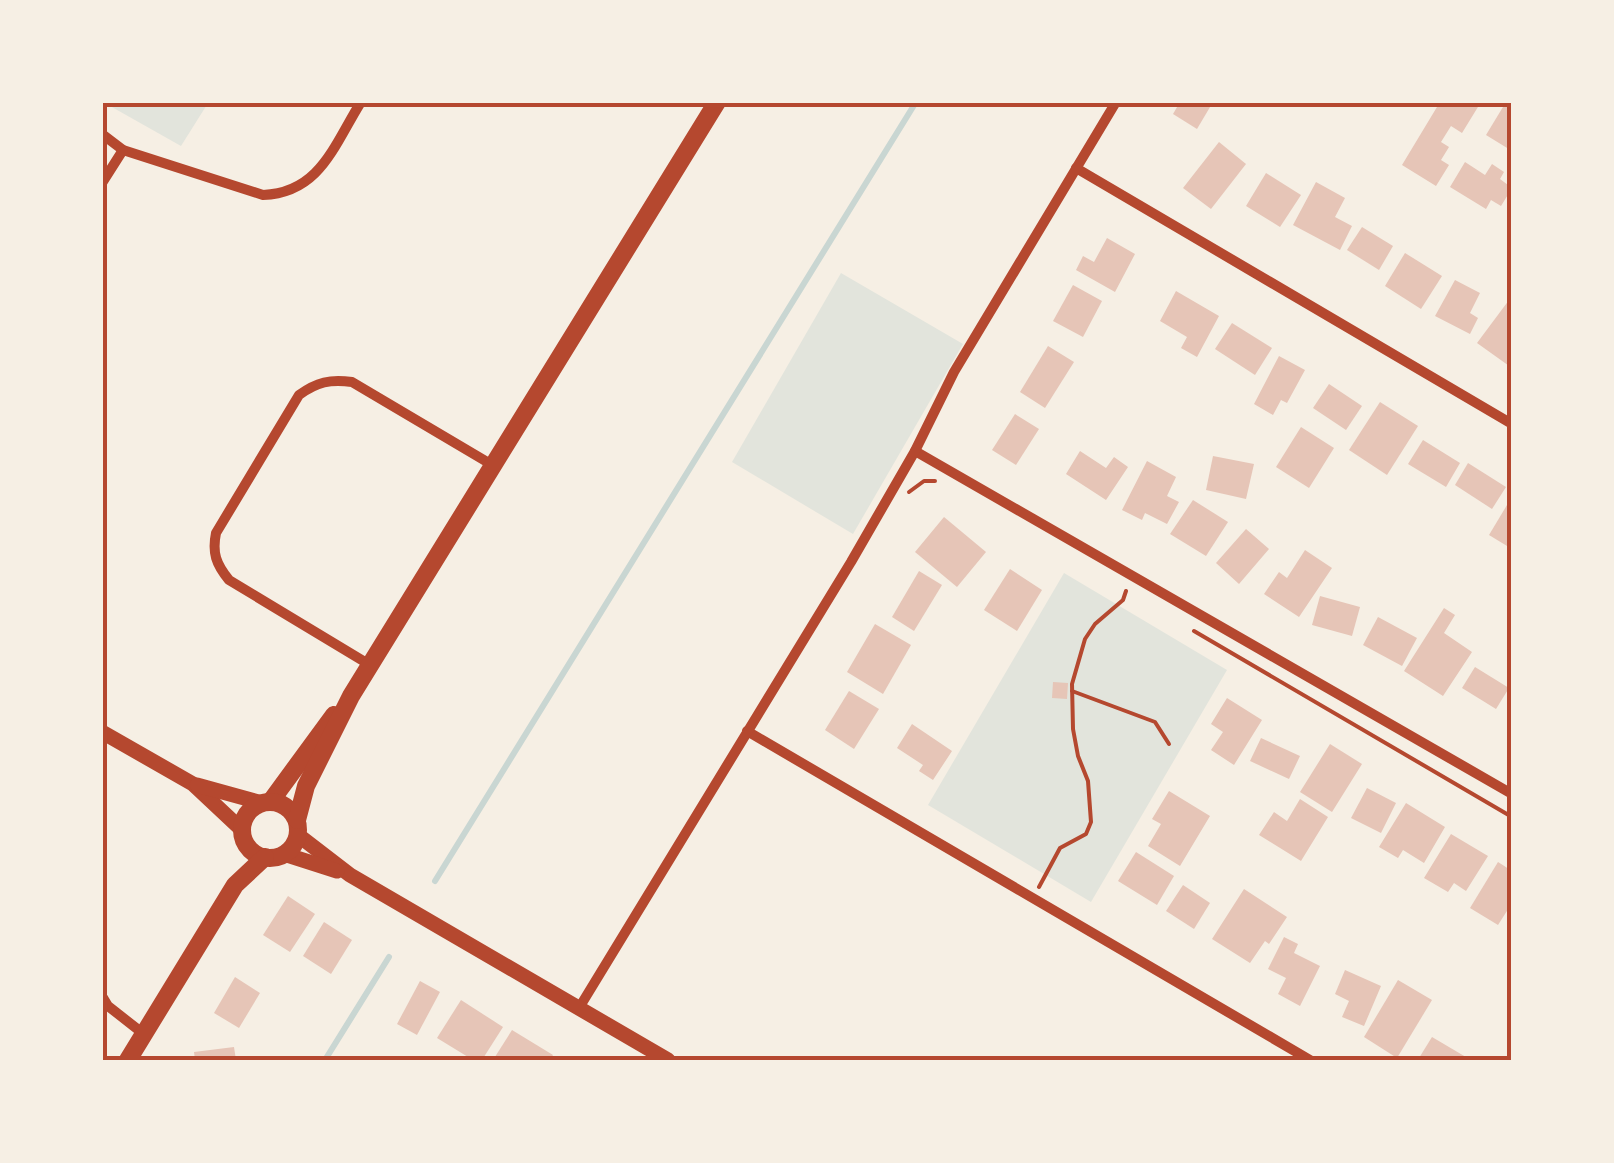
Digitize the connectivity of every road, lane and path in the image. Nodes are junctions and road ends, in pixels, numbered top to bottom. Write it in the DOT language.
graph roads {
  1 [pos="360,102"];
  2 [pos="717,102"];
  3 [pos="1116,102"];
  4 [pos="102,134"];
  5 [pos="123,150"];
  6 [pos="1076,168"];
  7 [pos="102,184"];
  8 [pos="1512,424"];
  9 [pos="915,452"];
  10 [pos="494,466"];
  11 [pos="942,482"];
  12 [pos="909,492"];
  13 [pos="1126,590"];
  14 [pos="1193,630"];
  15 [pos="370,665"];
  16 [pos="1072,691"];
  17 [pos="351,696"];
  18 [pos="747,731"];
  19 [pos="102,732"];
  20 [pos="1170,744"];
  21 [pos="193,784"];
  22 [pos="1512,794"];
  23 [pos="266,802"];
  24 [pos="1512,817"];
  25 [pos="297,827"];
  26 [pos="243,835"];
  27 [pos="274,856"];
  28 [pos="350,875"];
  29 [pos="235,885"];
  30 [pos="1038,888"];
  31 [pos="102,996"];
  32 [pos="579,1008"];
  33 [pos="145,1035"];
  34 [pos="128,1060"];
  35 [pos="668,1060"];
  36 [pos="1310,1060"];
  1 -- 5 [label="street"];
  2 -- 10 [label="main road"];
  3 -- 6 [label="street"];
  4 -- 5 [label="street"];
  5 -- 7 [label="street"];
  6 -- 8 [label="street"];
  6 -- 9 [label="street"];
  9 -- 18 [label="street"];
  9 -- 22 [label="street"];
  10 -- 15 [label="main road"];
  10 -- 15 [label="street"];
  11 -- 12 [label="path"];
  13 -- 16 [label="path"];
  14 -- 24 [label="path"];
  15 -- 17 [label="main road"];
  16 -- 20 [label="path"];
  16 -- 30 [label="path"];
  17 -- 23 [label="main road"];
  17 -- 25 [label="main road"];
  18 -- 32 [label="street"];
  18 -- 36 [label="street"];
  19 -- 21 [label="street"];
  21 -- 23 [label="street"];
  21 -- 26 [label="street"];
  23 -- 25 [label="main road"];
  23 -- 26 [label="main road"];
  25 -- 27 [label="main road"];
  25 -- 28 [label="street"];
  26 -- 27 [label="main road"];
  26 -- 29 [label="main road"];
  27 -- 28 [label="street"];
  27 -- 29 [label="main road"];
  28 -- 32 [label="street"];
  29 -- 33 [label="main road"];
  31 -- 33 [label="street"];
  32 -- 35 [label="street"];
  33 -- 34 [label="main road"];
}
